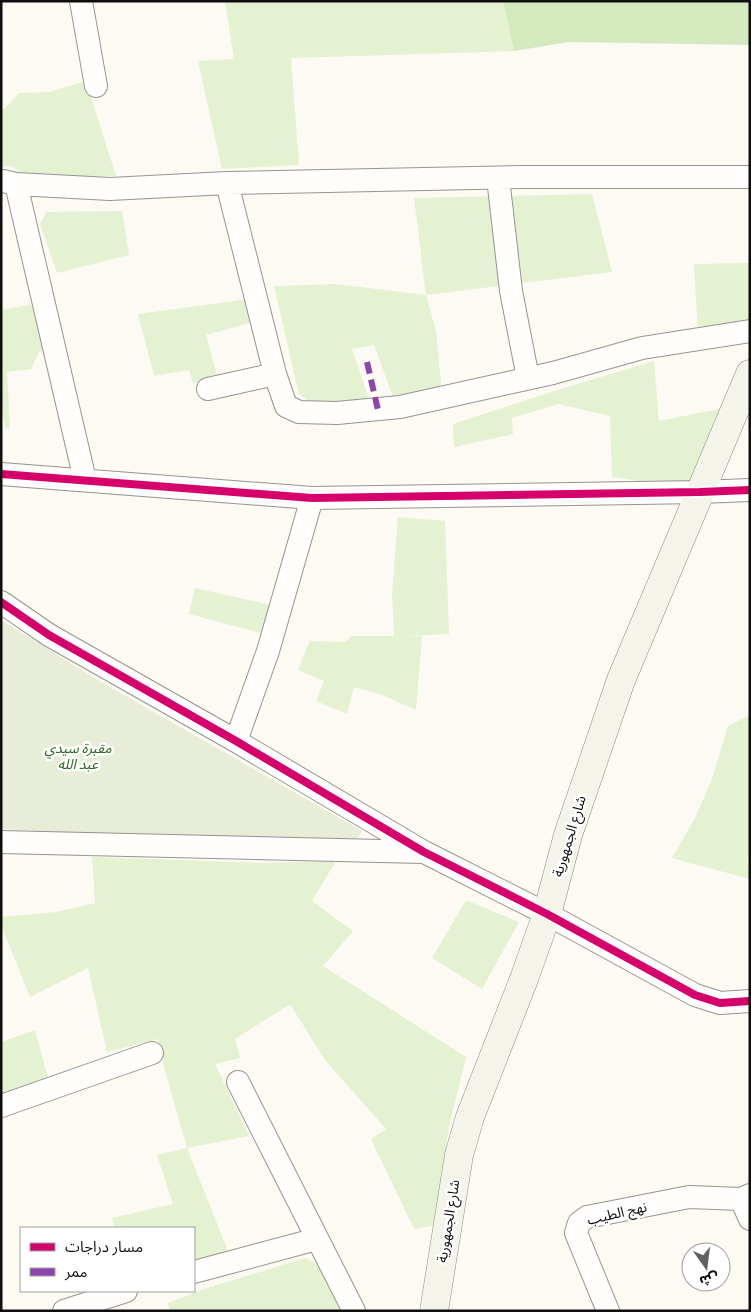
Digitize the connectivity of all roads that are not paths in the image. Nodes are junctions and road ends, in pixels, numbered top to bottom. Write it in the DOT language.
graph roads {
  1 [pos="81,1"];
  2 [pos="96,86"];
  3 [pos="750,177"];
  4 [pos="498,178"];
  5 [pos="8,182"];
  6 [pos="227,183"];
  7 [pos="750,331"];
  8 [pos="275,374"];
  9 [pos="750,374"];
  10 [pos="528,378"];
  11 [pos="208,389"];
  12 [pos="1,474"];
  13 [pos="85,480"];
  14 [pos="750,490"];
  15 [pos="700,492"];
  16 [pos="312,498"];
  17 [pos="1,602"];
  18 [pos="236,741"];
  19 [pos="1,842"];
  20 [pos="424,852"];
  21 [pos="547,914"];
  22 [pos="750,1001"];
  23 [pos="152,1053"];
  24 [pos="238,1082"];
  25 [pos="1,1106"];
  26 [pos="745,1197"];
  27 [pos="750,1219"];
  28 [pos="317,1240"];
  29 [pos="195,1272"];
  30 [pos="123,1292"];
  31 [pos="64,1311"];
  32 [pos="354,1311"];
  33 [pos="434,1311"];
  34 [pos="608,1311"];
  1 -- 2 [label="street"];
  3 -- 4 [label="street"];
  4 -- 6 [label="street"];
  4 -- 10 [label="street"];
  5 -- 6 [label="street"];
  5 -- 13 [label="street"];
  6 -- 8 [label="street"];
  7 -- 10 [label="street"];
  8 -- 10 [label="street"];
  8 -- 11 [label="street"];
  9 -- 15 [label="main road, شارع الجمهورية"];
  12 -- 13 [label="street"];
  13 -- 16 [label="street"];
  14 -- 15 [label="street"];
  15 -- 16 [label="street"];
  15 -- 21 [label="main road, شارع الجمهورية"];
  16 -- 18 [label="street"];
  17 -- 18 [label="street"];
  18 -- 20 [label="street"];
  19 -- 20 [label="street"];
  20 -- 21 [label="street"];
  21 -- 22 [label="street"];
  21 -- 33 [label="main road, شارع الجمهورية"];
  23 -- 25 [label="street"];
  24 -- 28 [label="street"];
  26 -- 27 [label="street"];
  26 -- 34 [label="street, نهج الطيب"];
  28 -- 29 [label="street"];
  28 -- 32 [label="street"];
  30 -- 31 [label="street"];
}
